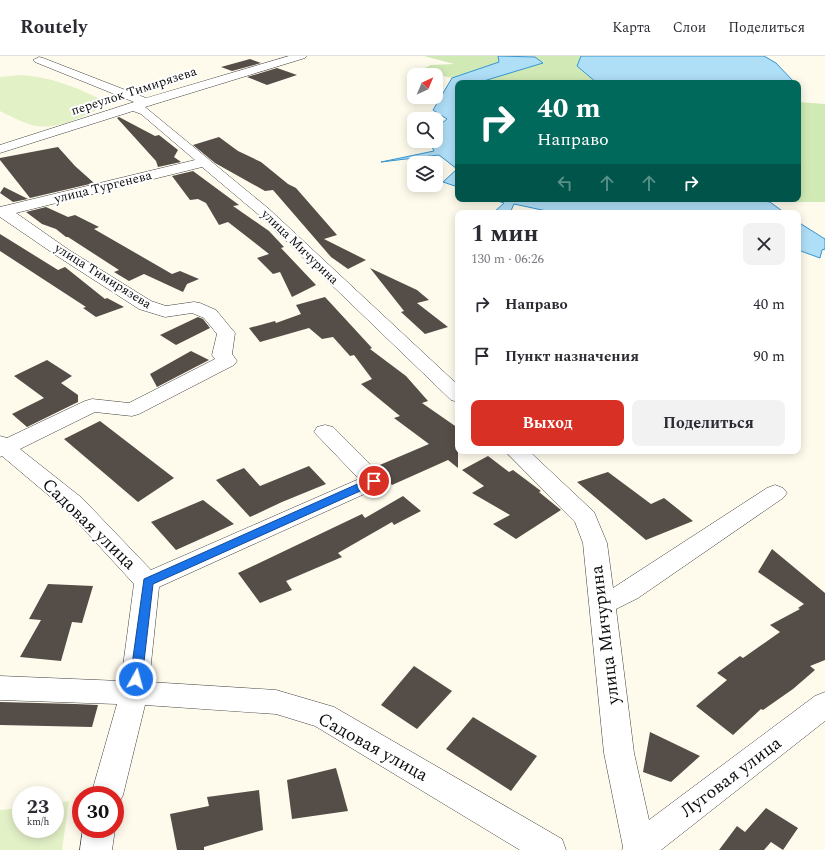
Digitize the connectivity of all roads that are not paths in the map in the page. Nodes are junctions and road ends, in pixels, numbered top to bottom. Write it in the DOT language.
graph roads {
  1 [pos="301,56"];
  2 [pos="39,60"];
  3 [pos="141,105"];
  4 [pos="0,149"];
  5 [pos="205,162"];
  6 [pos="2,212"];
  7 [pos="455,393"];
  8 [pos="325,432"];
  9 [pos="2,447"];
  10 [pos="519,454"];
  11 [pos="775,493"];
  12 [pos="148,582"];
  13 [pos="602,604"];
  14 [pos="0,688"];
  15 [pos="134,693"];
  16 [pos="825,704"];
  17 [pos="109,786"];
  18 [pos="98,838"];
  19 [pos="638,848"];
  20 [pos="96,850"];
  21 [pos="550,850"];
  1 -- 3 [label="street, переулок Тимирязева"];
  2 -- 3 [label="street, улица Мичурина"];
  3 -- 4 [label="street, переулок Тимирязева"];
  3 -- 5 [label="street, улица Мичурина"];
  5 -- 6 [label="street, улица Тургенева"];
  5 -- 7 [label="street, улица Мичурина"];
  6 -- 9 [label="street, улица Тимирязева"];
  8 -- 12 [label="street"];
  9 -- 12 [label="street, Садовая улица"];
  10 -- 13 [label="street, улица Мичурина"];
  11 -- 13 [label="street"];
  12 -- 15 [label="street, Садовая улица"];
  13 -- 19 [label="street, улица Мичурина"];
  14 -- 15 [label="street"];
  15 -- 17 [label="street"];
  15 -- 21 [label="street, Садовая улица"];
  16 -- 19 [label="street, Луговая улица"];
  18 -- 20 [label="street"];
}
